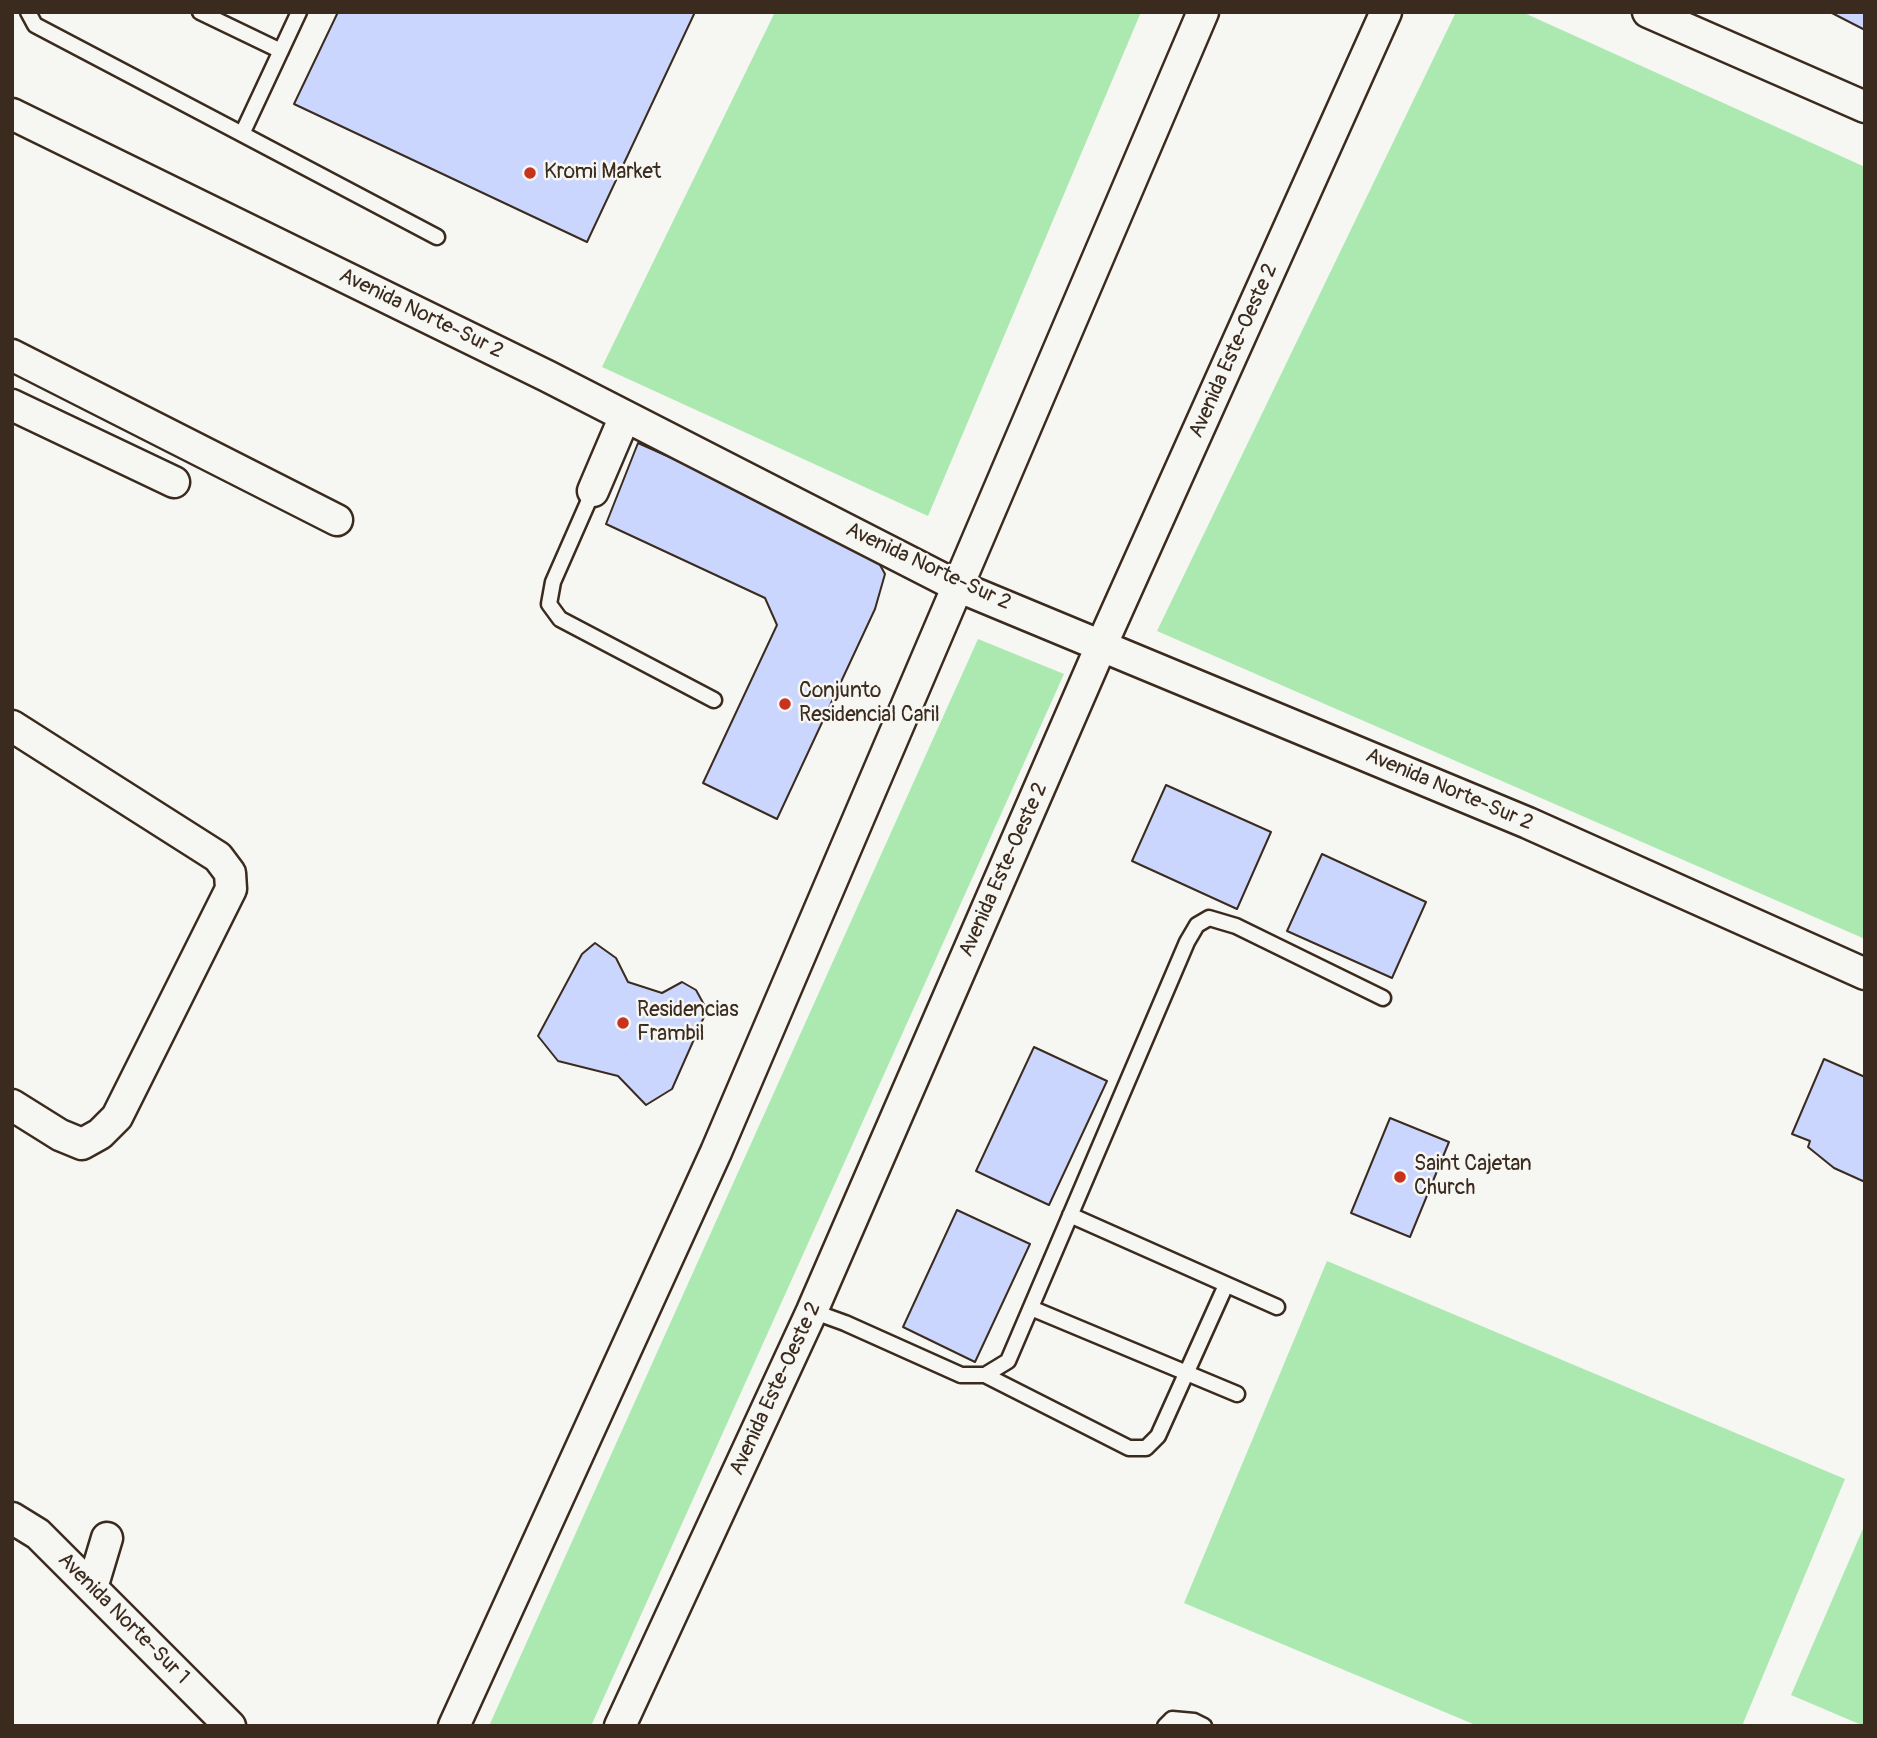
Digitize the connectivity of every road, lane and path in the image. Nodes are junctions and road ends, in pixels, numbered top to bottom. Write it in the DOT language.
graph roads {
  1 [pos="28,12"];
  2 [pos="200,12"];
  3 [pos="299,12"];
  4 [pos="1203,12"];
  5 [pos="1386,12"];
  6 [pos="1648,12"];
  7 [pos="281,51"];
  8 [pos="1865,107"];
  9 [pos="12,114"];
  10 [pos="242,134"];
  11 [pos="437,237"];
  12 [pos="12,355"];
  13 [pos="12,405"];
  14 [pos="625,416"];
  15 [pos="174,482"];
  16 [pos="593,491"];
  17 [pos="337,520"];
  18 [pos="957,586"];
  19 [pos="1102,644"];
  20 [pos="714,700"];
  21 [pos="12,726"];
  22 [pos="1865,974"];
  23 [pos="1383,998"];
  24 [pos="12,1105"];
  25 [pos="1070,1215"];
  26 [pos="1226,1285"];
  27 [pos="1277,1307"];
  28 [pos="1031,1308"];
  29 [pos="812,1311"];
  30 [pos="1186,1373"];
  31 [pos="985,1375"];
  32 [pos="1237,1394"];
  33 [pos="12,1518"];
  34 [pos="107,1538"];
  35 [pos="92,1588"];
  36 [pos="230,1726"];
  37 [pos="454,1726"];
  38 [pos="620,1726"];
  39 [pos="1165,1726"];
  40 [pos="1204,1726"];
  1 -- 10 [label="lane"];
  2 -- 7 [label="lane"];
  3 -- 7 [label="lane"];
  4 -- 18 [label="street"];
  5 -- 19 [label="street, Avenida Este-Oeste 2"];
  6 -- 8 [label="street"];
  7 -- 10 [label="lane"];
  9 -- 14 [label="street, Avenida Norte-Sur 2"];
  10 -- 11 [label="lane"];
  12 -- 17 [label="street"];
  13 -- 15 [label="street"];
  14 -- 16 [label="street"];
  14 -- 18 [label="street, Avenida Norte-Sur 2"];
  16 -- 20 [label="lane"];
  18 -- 19 [label="street, Avenida Norte-Sur 2"];
  18 -- 37 [label="street"];
  19 -- 22 [label="street, Avenida Norte-Sur 2"];
  19 -- 29 [label="street, Avenida Este-Oeste 2"];
  21 -- 24 [label="street"];
  23 -- 25 [label="lane"];
  25 -- 26 [label="lane"];
  25 -- 28 [label="lane"];
  26 -- 27 [label="lane"];
  26 -- 30 [label="lane"];
  28 -- 30 [label="lane"];
  28 -- 31 [label="lane"];
  29 -- 31 [label="lane"];
  29 -- 38 [label="street, Avenida Este-Oeste 2"];
  30 -- 31 [label="lane"];
  30 -- 32 [label="lane"];
  33 -- 35 [label="street, Avenida Norte-Sur 1"];
  34 -- 35 [label="street"];
  35 -- 36 [label="street, Avenida Norte-Sur 1"];
  39 -- 40 [label="lane"];
}
